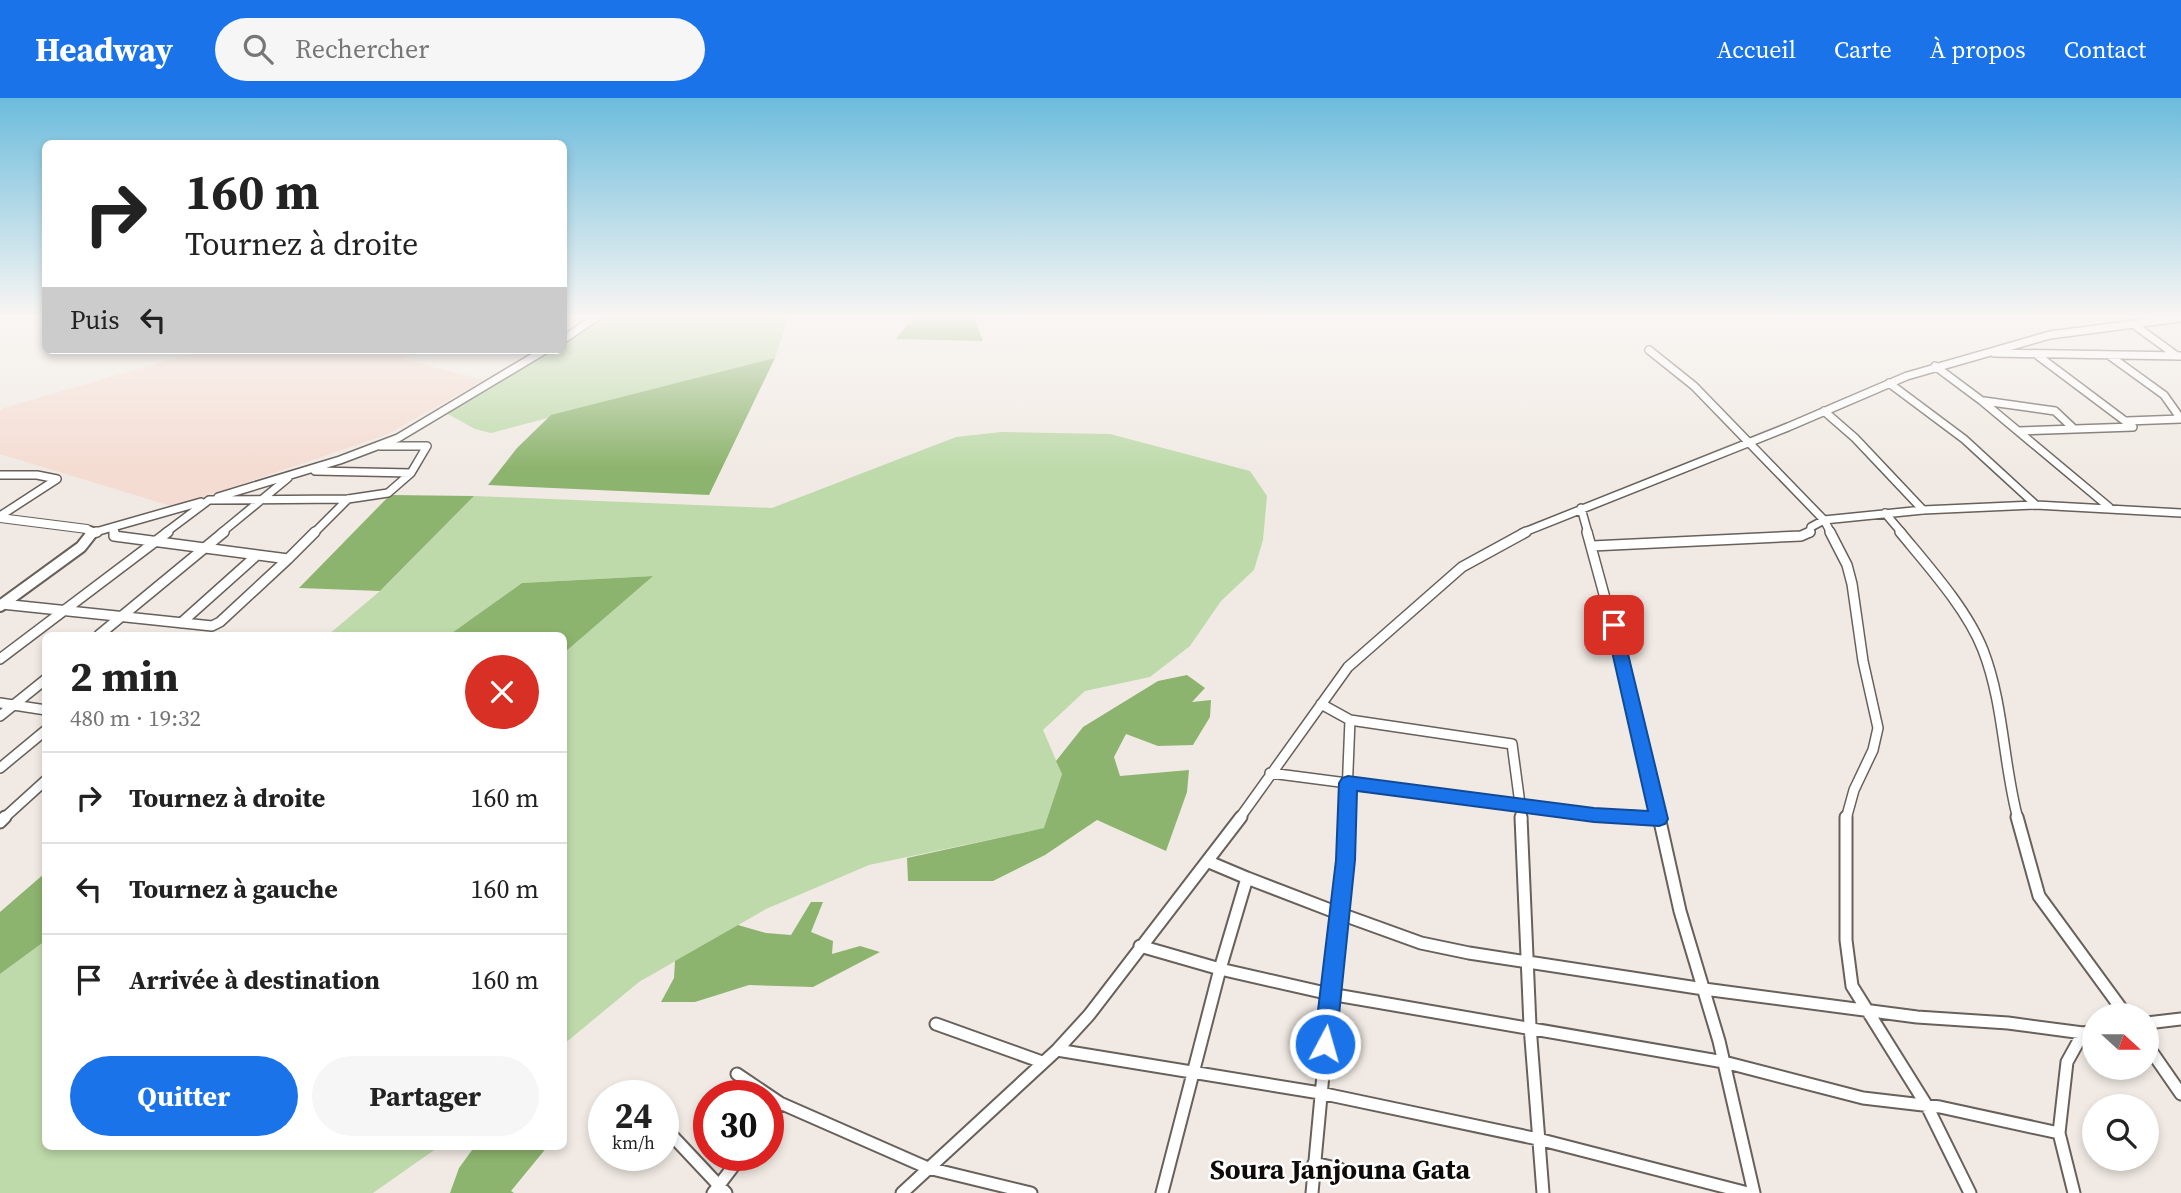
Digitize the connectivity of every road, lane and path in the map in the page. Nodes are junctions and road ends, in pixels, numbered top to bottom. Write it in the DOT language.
graph roads {
  1 [pos="518,366"];
  2 [pos="1669,366"];
  3 [pos="1935,366"];
  4 [pos="2052,366"];
  5 [pos="2124,366"];
  6 [pos="1888,383"];
  7 [pos="1982,401"];
  8 [pos="2171,403"];
  9 [pos="2181,403"];
  10 [pos="1824,411"];
  11 [pos="2181,419"];
  12 [pos="2127,421"];
  13 [pos="2073,428"];
  14 [pos="2018,430"];
  15 [pos="1751,442"];
  16 [pos="380,446"];
  17 [pos="305,471"];
  18 [pos="411,473"];
  19 [pos="0,475"];
  20 [pos="292,475"];
  21 [pos="348,499"];
  22 [pos="208,500"];
  23 [pos="264,500"];
  24 [pos="2035,505"];
  25 [pos="1581,508"];
  26 [pos="2109,508"];
  27 [pos="1923,510"];
  28 [pos="1885,513"];
  29 [pos="2181,513"];
  30 [pos="0,517"];
  31 [pos="1824,520"];
  32 [pos="113,527"];
  33 [pos="92,533"];
  34 [pos="152,542"];
  35 [pos="1592,546"];
  36 [pos="205,549"];
  37 [pos="257,555"];
  38 [pos="288,559"];
  39 [pos="1,604"];
  40 [pos="60,611"];
  41 [pos="120,618"];
  42 [pos="181,623"];
  43 [pos="103,632"];
  44 [pos="0,659"];
  45 [pos="42,682"];
  46 [pos="0,704"];
  47 [pos="1321,704"];
  48 [pos="13,705"];
  49 [pos="42,709"];
  50 [pos="0,716"];
  51 [pos="1350,720"];
  52 [pos="42,733"];
  53 [pos="0,768"];
  54 [pos="1270,773"];
  55 [pos="1348,783"];
  56 [pos="42,784"];
  57 [pos="1521,805"];
  58 [pos="1659,819"];
  59 [pos="0,822"];
  60 [pos="1209,862"];
  61 [pos="1247,878"];
  62 [pos="1338,913"];
  63 [pos="1140,946"];
  64 [pos="1528,961"];
  65 [pos="1220,969"];
  66 [pos="1704,989"];
  67 [pos="1330,994"];
  68 [pos="2117,1003"];
  69 [pos="1868,1010"];
  70 [pos="2181,1019"];
  71 [pos="2160,1021"];
  72 [pos="936,1024"];
  73 [pos="1530,1027"];
  74 [pos="2082,1031"];
  75 [pos="2082,1042"];
  76 [pos="1057,1049"];
  77 [pos="1042,1062"];
  78 [pos="1724,1062"];
  79 [pos="2160,1064"];
  80 [pos="1192,1071"];
  81 [pos="737,1074"];
  82 [pos="746,1080"];
  83 [pos="1320,1093"];
  84 [pos="2181,1094"];
  85 [pos="784,1105"];
  86 [pos="1927,1106"];
  87 [pos="2059,1133"];
  88 [pos="1538,1139"];
  89 [pos="679,1145"];
  90 [pos="1314,1163"];
  91 [pos="928,1168"];
  92 [pos="1340,1169"];
  93 [pos="732,1171"];
  94 [pos="719,1191"];
  95 [pos="902,1193"];
  96 [pos="1031,1193"];
  97 [pos="1161,1193"];
  98 [pos="1312,1193"];
  99 [pos="1544,1193"];
  100 [pos="1748,1193"];
  101 [pos="1754,1193"];
  102 [pos="1970,1193"];
  103 [pos="2074,1193"];
  1 -- 16 [label="street"];
  2 -- 15 [label="street"];
  3 -- 6 [label="street"];
  3 -- 7 [label="street"];
  4 -- 12 [label="street"];
  5 -- 8 [label="street"];
  6 -- 10 [label="street"];
  6 -- 24 [label="street"];
  7 -- 13 [label="street"];
  7 -- 14 [label="street"];
  8 -- 9 [label="street"];
  8 -- 11 [label="street"];
  10 -- 15 [label="street"];
  10 -- 27 [label="street"];
  11 -- 12 [label="street"];
  12 -- 13 [label="street"];
  13 -- 14 [label="street"];
  14 -- 26 [label="street"];
  15 -- 25 [label="street"];
  15 -- 31 [label="street"];
  16 -- 17 [label="street"];
  16 -- 18 [label="street"];
  17 -- 18 [label="street"];
  17 -- 20 [label="street"];
  18 -- 21 [label="street"];
  19 -- 30 [label="street"];
  20 -- 22 [label="street"];
  20 -- 23 [label="street"];
  21 -- 23 [label="street"];
  21 -- 38 [label="street"];
  22 -- 23 [label="street"];
  22 -- 32 [label="street"];
  22 -- 34 [label="street"];
  23 -- 36 [label="street"];
  24 -- 26 [label="street"];
  24 -- 27 [label="street"];
  25 -- 35 [label="street"];
  25 -- 47 [label="street"];
  26 -- 29 [label="street"];
  27 -- 28 [label="street"];
  28 -- 31 [label="street"];
  28 -- 68 [label="street"];
  30 -- 33 [label="street"];
  31 -- 35 [label="street"];
  31 -- 69 [label="street"];
  32 -- 33 [label="street"];
  32 -- 34 [label="street"];
  33 -- 39 [label="street"];
  34 -- 36 [label="street"];
  34 -- 40 [label="street"];
  35 -- 58 [label="street"];
  36 -- 37 [label="street"];
  36 -- 41 [label="street"];
  37 -- 38 [label="street"];
  37 -- 42 [label="street"];
  38 -- 42 [label="street"];
  39 -- 40 [label="street"];
  40 -- 41 [label="street"];
  40 -- 44 [label="street"];
  41 -- 42 [label="street"];
  41 -- 43 [label="street"];
  45 -- 48 [label="street"];
  46 -- 48 [label="street"];
  47 -- 51 [label="street"];
  47 -- 54 [label="street"];
  48 -- 49 [label="street"];
  48 -- 50 [label="street"];
  51 -- 55 [label="street"];
  51 -- 57 [label="street"];
  52 -- 53 [label="street"];
  54 -- 55 [label="street"];
  54 -- 60 [label="street"];
  55 -- 57 [label="street"];
  55 -- 62 [label="street"];
  56 -- 59 [label="street"];
  57 -- 58 [label="street"];
  57 -- 64 [label="street"];
  58 -- 66 [label="street"];
  60 -- 61 [label="street"];
  60 -- 63 [label="street"];
  61 -- 62 [label="street"];
  61 -- 65 [label="street"];
  62 -- 64 [label="street"];
  62 -- 67 [label="street"];
  63 -- 65 [label="street"];
  63 -- 76 [label="street"];
  64 -- 66 [label="street"];
  64 -- 73 [label="street"];
  65 -- 67 [label="street"];
  65 -- 80 [label="street"];
  66 -- 69 [label="street"];
  66 -- 78 [label="street"];
  67 -- 73 [label="street"];
  67 -- 83 [label="street"];
  69 -- 74 [label="street"];
  69 -- 86 [label="street"];
  70 -- 71 [label="street"];
  72 -- 77 [label="street"];
  73 -- 78 [label="street"];
  73 -- 88 [label="street"];
  75 -- 87 [label="street"];
  76 -- 77 [label="street"];
  76 -- 80 [label="street"];
  77 -- 91 [label="street"];
  78 -- 86 [label="street"];
  78 -- 101 [label="street"];
  79 -- 84 [label="street"];
  80 -- 83 [label="street"];
  80 -- 97 [label="street"];
  81 -- 82 [label="street"];
  83 -- 88 [label="street"];
  83 -- 90 [label="street"];
  85 -- 91 [label="street"];
  86 -- 87 [label="street"];
  86 -- 102 [label="street"];
  87 -- 103 [label="street"];
  88 -- 99 [label="street"];
  88 -- 100 [label="street"];
  89 -- 94 [label="street"];
  90 -- 92 [label="street"];
  90 -- 98 [label="street"];
  91 -- 95 [label="street"];
  91 -- 96 [label="street"];
  93 -- 94 [label="street"];
}
